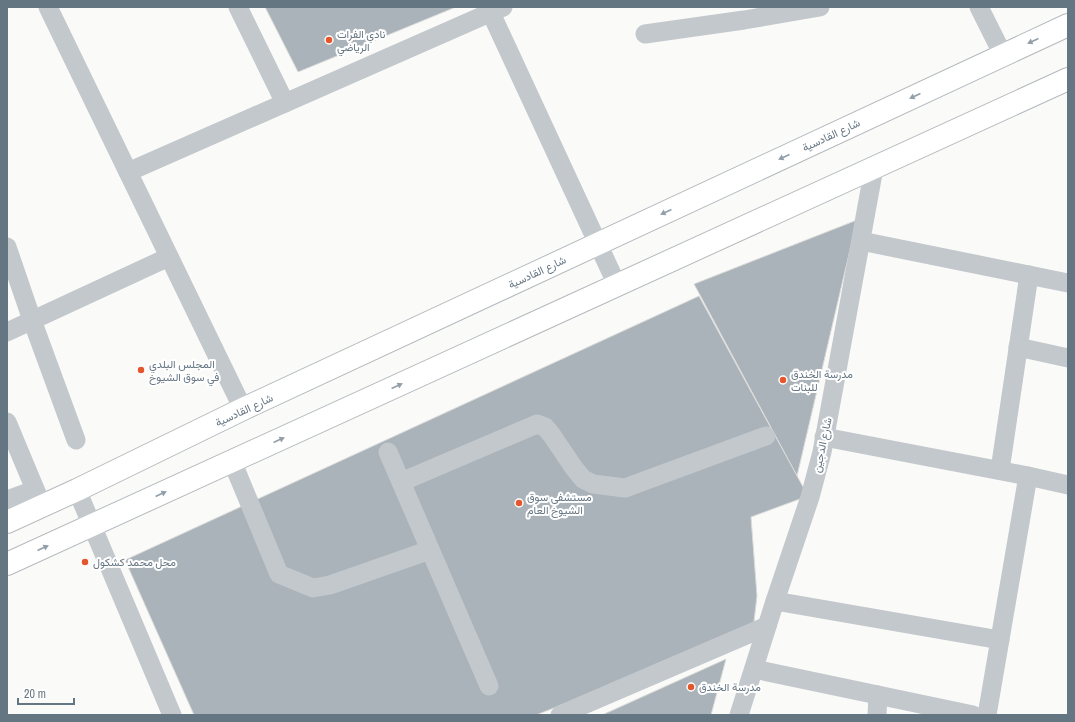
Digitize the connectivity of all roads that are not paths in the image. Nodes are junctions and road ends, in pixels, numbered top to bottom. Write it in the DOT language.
graph roads {
  1 [pos="48,7"];
  2 [pos="238,7"];
  3 [pos="820,7"];
  4 [pos="979,7"];
  5 [pos="497,10"];
  6 [pos="1068,25"];
  7 [pos="645,34"];
  8 [pos="1003,55"];
  9 [pos="1068,79"];
  10 [pos="285,103"];
  11 [pos="874,168"];
  12 [pos="128,172"];
  13 [pos="860,241"];
  14 [pos="598,244"];
  15 [pos="7,247"];
  16 [pos="170,257"];
  17 [pos="1029,275"];
  18 [pos="1068,283"];
  19 [pos="617,285"];
  20 [pos="32,320"];
  21 [pos="7,332"];
  22 [pos="1018,347"];
  23 [pos="1068,358"];
  24 [pos="243,410"];
  25 [pos="7,422"];
  26 [pos="766,436"];
  27 [pos="824,437"];
  28 [pos="76,440"];
  29 [pos="388,452"];
  30 [pos="232,461"];
  31 [pos="1000,470"];
  32 [pos="1028,476"];
  33 [pos="401,482"];
  34 [pos="1068,484"];
  35 [pos="76,490"];
  36 [pos="38,498"];
  37 [pos="7,500"];
  38 [pos="7,522"];
  39 [pos="91,526"];
  40 [pos="430,550"];
  41 [pos="7,564"];
  42 [pos="775,601"];
  43 [pos="767,626"];
  44 [pos="1000,640"];
  45 [pos="754,668"];
  46 [pos="489,686"];
  47 [pos="878,695"];
  48 [pos="172,715"];
  49 [pos="560,715"];
  50 [pos="739,715"];
  51 [pos="877,715"];
  52 [pos="973,715"];
  53 [pos="987,715"];
  1 -- 12 [label="street"];
  2 -- 10 [label="street"];
  3 -- 7 [label="street"];
  4 -- 8 [label="street"];
  5 -- 10 [label="street"];
  5 -- 14 [label="street"];
  6 -- 8 [label="main road, شارع القادسية, one-way"];
  8 -- 14 [label="main road, شارع القادسية, one-way"];
  9 -- 11 [label="main road"];
  10 -- 12 [label="street"];
  11 -- 13 [label="street, شارع الدجين"];
  11 -- 19 [label="main road"];
  12 -- 16 [label="street"];
  13 -- 17 [label="street"];
  13 -- 27 [label="street, شارع الدجين"];
  14 -- 19 [label="street"];
  14 -- 24 [label="main road, شارع القادسية"];
  15 -- 20 [label="street"];
  16 -- 20 [label="street"];
  16 -- 24 [label="street"];
  17 -- 18 [label="street"];
  17 -- 22 [label="street"];
  30 -- 19 [label="main road, one-way"];
  20 -- 21 [label="street"];
  20 -- 28 [label="street"];
  22 -- 23 [label="street"];
  22 -- 31 [label="street"];
  24 -- 35 [label="main road, شارع القادسية"];
  25 -- 36 [label="street"];
  26 -- 33 [label="street"];
  27 -- 31 [label="street"];
  27 -- 42 [label="street, شارع الدجين"];
  29 -- 33 [label="street"];
  39 -- 30 [label="main road, one-way"];
  30 -- 40 [label="street"];
  31 -- 32 [label="street"];
  32 -- 34 [label="street"];
  32 -- 44 [label="street"];
  33 -- 40 [label="street"];
  35 -- 36 [label="main road, شارع القادسية"];
  35 -- 39 [label="street"];
  36 -- 37 [label="street"];
  36 -- 38 [label="main road, شارع القادسية"];
  41 -- 39 [label="main road, one-way"];
  39 -- 48 [label="street"];
  40 -- 46 [label="street"];
  42 -- 43 [label="street, شارع الدجين"];
  42 -- 44 [label="street"];
  43 -- 45 [label="street, شارع الدجين"];
  43 -- 49 [label="street"];
  44 -- 53 [label="street"];
  45 -- 47 [label="street"];
  45 -- 50 [label="street, شارع الدجين"];
  47 -- 51 [label="street"];
  47 -- 52 [label="street"];
}
